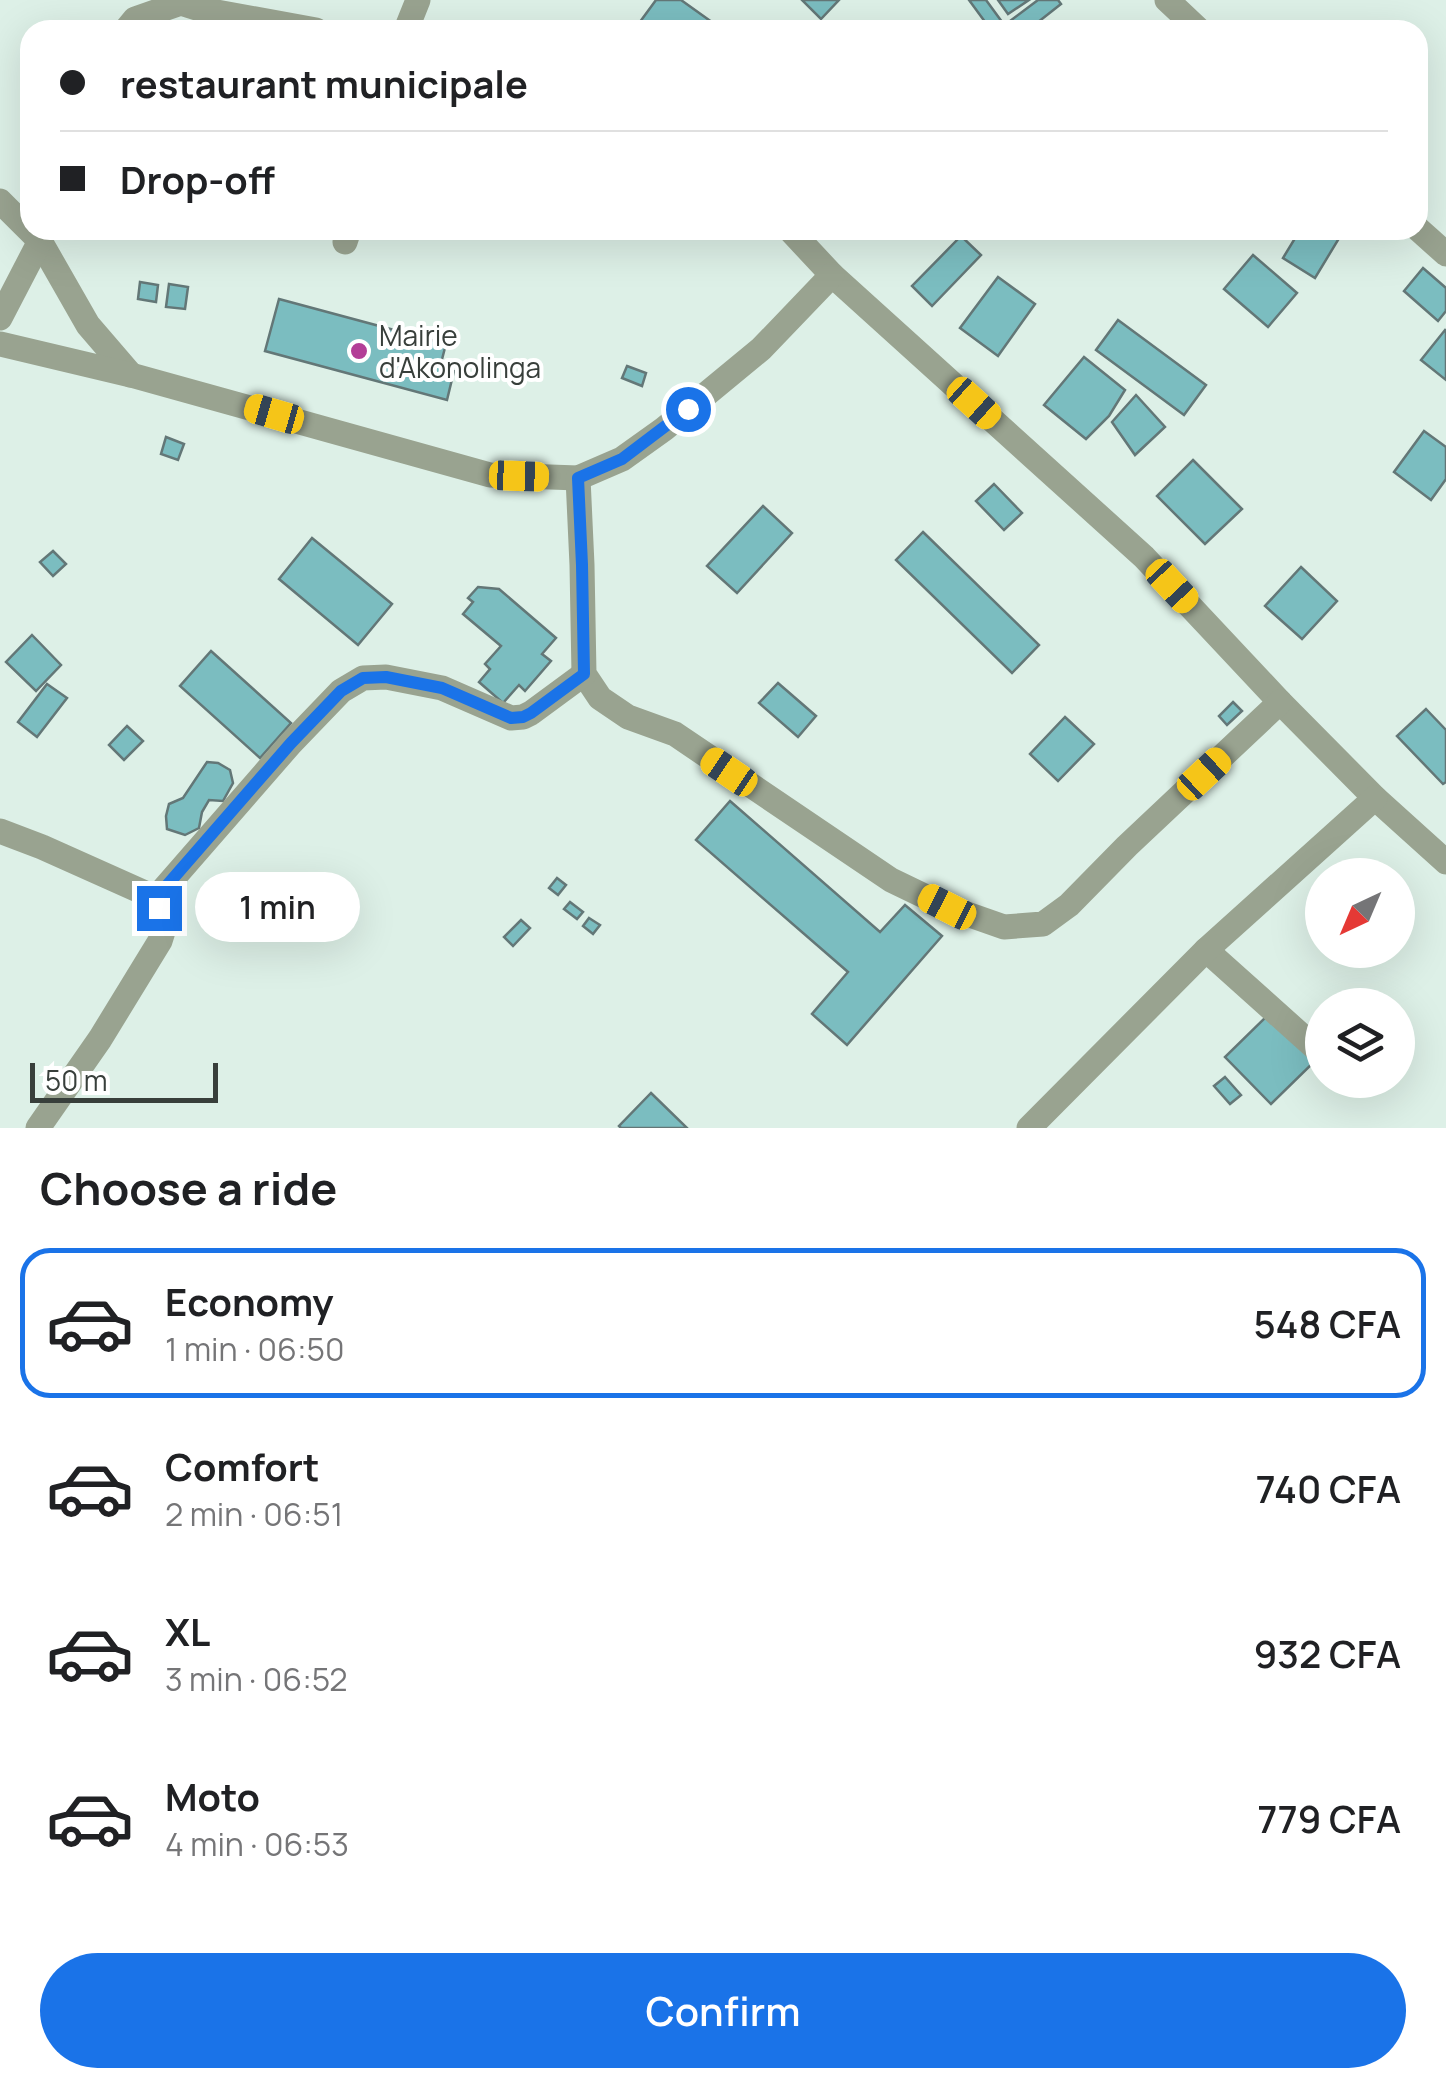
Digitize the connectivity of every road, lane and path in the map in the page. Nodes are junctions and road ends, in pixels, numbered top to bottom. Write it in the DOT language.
graph roads {
  1 [pos="1167,0"];
  2 [pos="189,3"];
  3 [pos="134,20"];
  4 [pos="269,20"];
  5 [pos="1188,20"];
  6 [pos="0,201"];
  7 [pos="20,218"];
  8 [pos="40,240"];
  9 [pos="44,240"];
  10 [pos="799,240"];
  11 [pos="832,275"];
  12 [pos="0,318"];
  13 [pos="0,344"];
  14 [pos="131,374"];
  15 [pos="578,478"];
  16 [pos="584,674"];
  17 [pos="1280,702"];
  18 [pos="1375,798"];
  19 [pos="0,831"];
  20 [pos="1446,862"];
  21 [pos="156,898"];
  22 [pos="1206,950"];
  23 [pos="1305,1039"];
  24 [pos="38,1128"];
  25 [pos="1029,1128"];
  1 -- 5 [label="street"];
  2 -- 3 [label="street"];
  2 -- 4 [label="street"];
  6 -- 7 [label="street"];
  8 -- 12 [label="street"];
  9 -- 14 [label="street"];
  10 -- 11 [label="street"];
  11 -- 15 [label="street"];
  11 -- 17 [label="street"];
  13 -- 14 [label="street"];
  14 -- 15 [label="street"];
  15 -- 16 [label="street"];
  16 -- 17 [label="street"];
  16 -- 21 [label="street"];
  17 -- 18 [label="street"];
  18 -- 20 [label="street"];
  18 -- 22 [label="street"];
  19 -- 21 [label="street"];
  21 -- 24 [label="street"];
  22 -- 23 [label="street"];
  22 -- 25 [label="street"];
}
